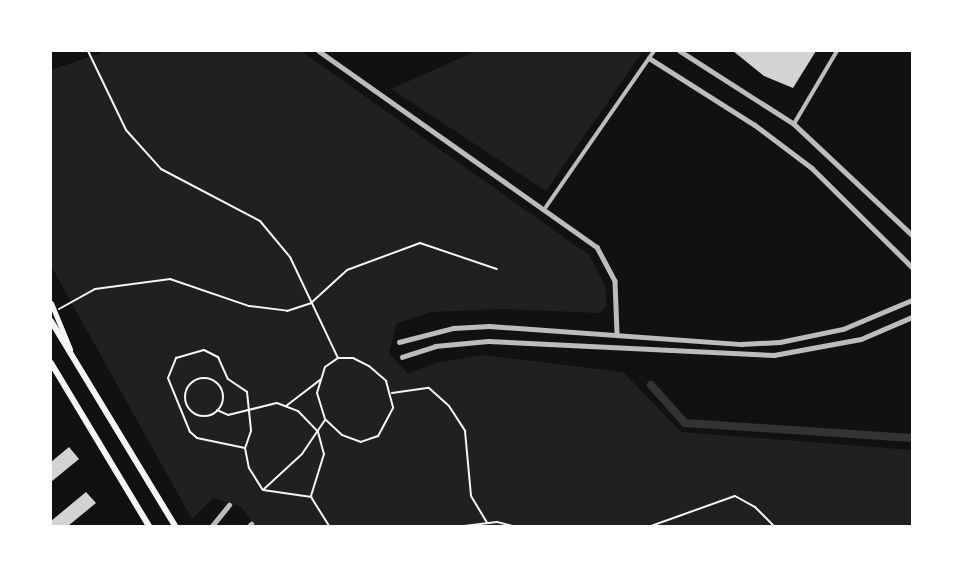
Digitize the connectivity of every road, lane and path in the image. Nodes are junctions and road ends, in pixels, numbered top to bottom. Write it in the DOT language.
graph roads {
  1 [pos="88,51"];
  2 [pos="319,51"];
  3 [pos="654,51"];
  4 [pos="680,51"];
  5 [pos="837,51"];
  6 [pos="649,58"];
  7 [pos="794,124"];
  8 [pos="546,207"];
  9 [pos="912,235"];
  10 [pos="912,267"];
  11 [pos="497,269"];
  12 [pos="912,300"];
  13 [pos="51,303"];
  14 [pos="311,303"];
  15 [pos="55,312"];
  16 [pos="912,317"];
  17 [pos="51,321"];
  18 [pos="617,334"];
  19 [pos="398,342"];
  20 [pos="402,357"];
  21 [pos="338,358"];
  22 [pos="75,362"];
  23 [pos="51,365"];
  24 [pos="321,380"];
  25 [pos="392,393"];
  26 [pos="286,406"];
  27 [pos="217,410"];
  28 [pos="251,411"];
  29 [pos="325,419"];
  30 [pos="318,432"];
  31 [pos="245,448"];
  32 [pos="263,490"];
  33 [pos="311,497"];
  34 [pos="229,505"];
  35 [pos="487,523"];
  36 [pos="149,526"];
  37 [pos="175,526"];
  38 [pos="212,526"];
  39 [pos="329,526"];
  40 [pos="464,526"];
  41 [pos="513,526"];
  42 [pos="651,526"];
  43 [pos="774,526"];
  1 -- 14 [label="path"];
  2 -- 8 [label="street"];
  3 -- 6 [label="street"];
  4 -- 7 [label="street"];
  5 -- 7 [label="street"];
  6 -- 8 [label="street"];
  6 -- 10 [label="street"];
  7 -- 9 [label="street"];
  8 -- 18 [label="street"];
  11 -- 14 [label="path"];
  12 -- 18 [label="street"];
  13 -- 15 [label="main road"];
  14 -- 15 [label="path"];
  14 -- 21 [label="path"];
  15 -- 22 [label="main road"];
  16 -- 20 [label="street"];
  17 -- 22 [label="highway"];
  18 -- 19 [label="street"];
  21 -- 24 [label="path"];
  21 -- 25 [label="path"];
  22 -- 37 [label="highway"];
  23 -- 36 [label="highway"];
  24 -- 26 [label="path"];
  24 -- 29 [label="path"];
  25 -- 29 [label="path"];
  25 -- 35 [label="path"];
  26 -- 28 [label="path"];
  26 -- 30 [label="path"];
  27 -- 27 [label="path"];
  27 -- 28 [label="path"];
  28 -- 31 [label="path"];
  28 -- 31 [label="path"];
  29 -- 30 [label="path"];
  30 -- 32 [label="path"];
  30 -- 33 [label="path"];
  31 -- 32 [label="path"];
  32 -- 33 [label="path"];
  33 -- 39 [label="path"];
  34 -- 38 [label="street"];
  35 -- 40 [label="path"];
  35 -- 41 [label="path"];
  42 -- 43 [label="path"];
}
